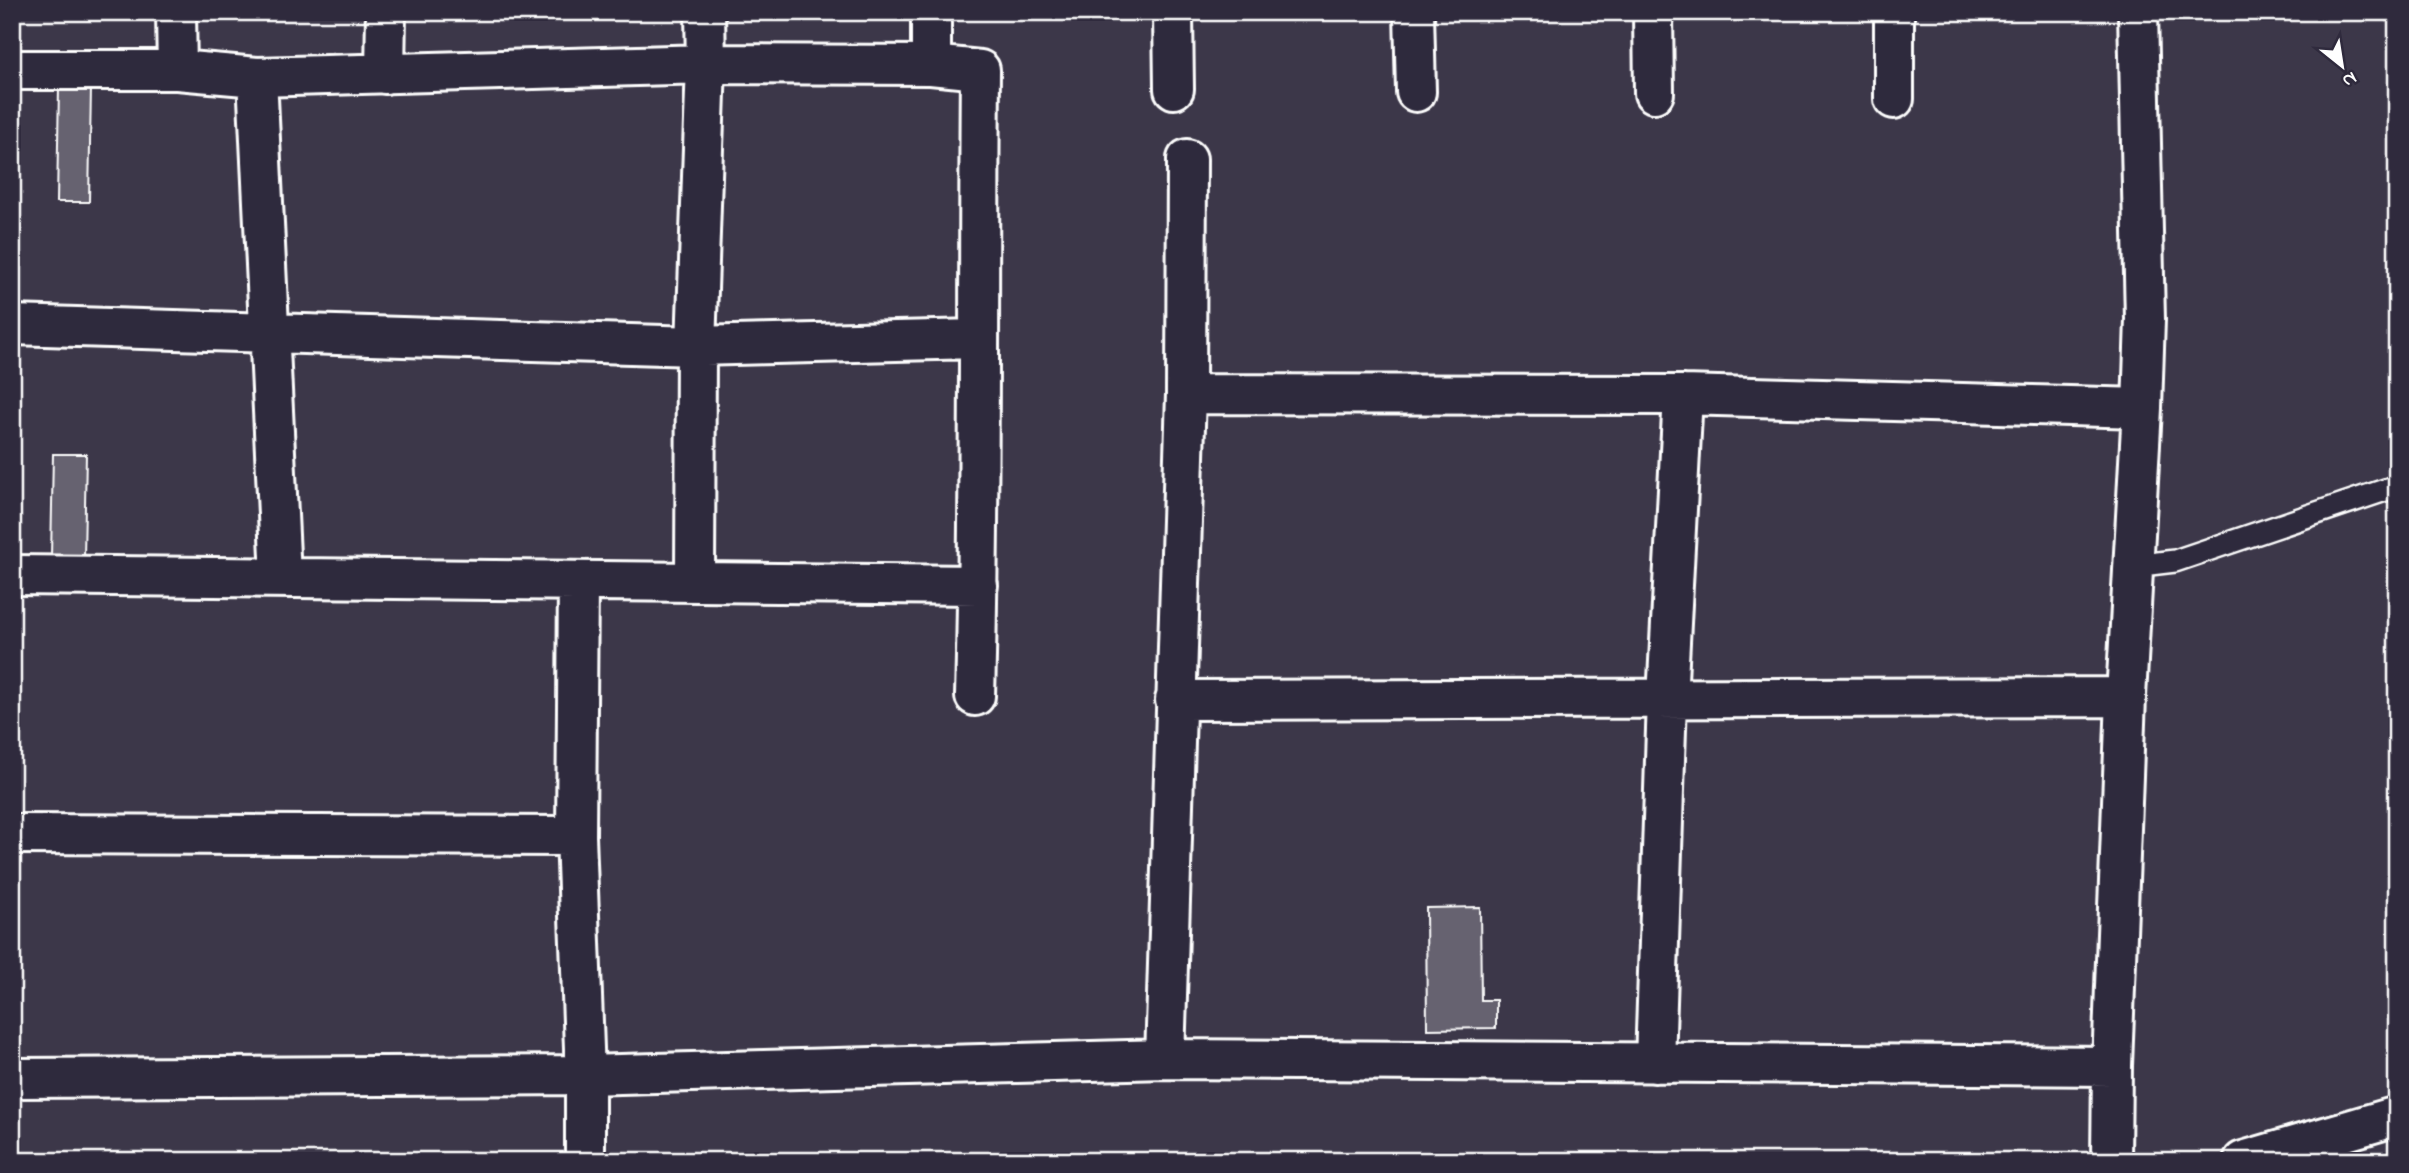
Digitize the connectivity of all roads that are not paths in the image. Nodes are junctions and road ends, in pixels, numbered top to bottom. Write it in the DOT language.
graph roads {
  1 [pos="176,12"];
  2 [pos="386,12"];
  3 [pos="705,12"];
  4 [pos="931,12"];
  5 [pos="1173,12"];
  6 [pos="1414,12"];
  7 [pos="1653,12"];
  8 [pos="1894,12"];
  9 [pos="2138,12"];
  10 [pos="706,64"];
  11 [pos="931,65"];
  12 [pos="12,70"];
  13 [pos="177,70"];
  14 [pos="385,74"];
  15 [pos="257,77"];
  16 [pos="1174,89"];
  17 [pos="1416,92"];
  18 [pos="1654,93"];
  19 [pos="1894,99"];
  20 [pos="1187,159"];
  21 [pos="12,325"];
  22 [pos="270,334"];
  23 [pos="977,339"];
  24 [pos="696,346"];
  25 [pos="1186,394"];
  26 [pos="1683,395"];
  27 [pos="2142,408"];
  28 [pos="2397,486"];
  29 [pos="2133,566"];
  30 [pos="12,575"];
  31 [pos="281,577"];
  32 [pos="695,579"];
  33 [pos="578,581"];
  34 [pos="978,585"];
  35 [pos="975,696"];
  36 [pos="2126,697"];
  37 [pos="1175,699"];
  38 [pos="1667,699"];
  39 [pos="12,834"];
  40 [pos="576,836"];
  41 [pos="1165,1059"];
  42 [pos="1655,1063"];
  43 [pos="2112,1066"];
  44 [pos="585,1075"];
  45 [pos="12,1079"];
  46 [pos="2397,1116"];
  47 [pos="585,1161"];
  48 [pos="2110,1161"];
  49 [pos="2243,1161"];
  1 -- 13 [label="street"];
  2 -- 14 [label="street"];
  3 -- 10 [label="street"];
  4 -- 11 [label="street"];
  5 -- 16 [label="street"];
  6 -- 17 [label="street"];
  7 -- 18 [label="street"];
  8 -- 19 [label="street"];
  9 -- 27 [label="street"];
  10 -- 11 [label="street"];
  10 -- 14 [label="street"];
  10 -- 24 [label="street"];
  11 -- 23 [label="street"];
  12 -- 13 [label="street"];
  13 -- 15 [label="street"];
  14 -- 15 [label="street"];
  15 -- 22 [label="street"];
  20 -- 25 [label="street"];
  21 -- 22 [label="street"];
  22 -- 24 [label="street"];
  22 -- 31 [label="street"];
  23 -- 24 [label="street"];
  23 -- 34 [label="street"];
  24 -- 32 [label="street"];
  25 -- 26 [label="street"];
  25 -- 37 [label="street"];
  26 -- 27 [label="street"];
  26 -- 38 [label="street"];
  27 -- 29 [label="street"];
  28 -- 29 [label="lane"];
  29 -- 36 [label="street"];
  30 -- 31 [label="street"];
  31 -- 33 [label="street"];
  32 -- 33 [label="street"];
  32 -- 34 [label="street"];
  33 -- 40 [label="street"];
  34 -- 35 [label="street"];
  36 -- 38 [label="street"];
  36 -- 43 [label="street"];
  37 -- 38 [label="street"];
  37 -- 41 [label="street"];
  38 -- 42 [label="street"];
  39 -- 40 [label="street"];
  40 -- 44 [label="street"];
  41 -- 42 [label="street"];
  41 -- 44 [label="street"];
  42 -- 43 [label="street"];
  43 -- 48 [label="street"];
  44 -- 45 [label="street"];
  44 -- 47 [label="street"];
  46 -- 49 [label="street"];
}
